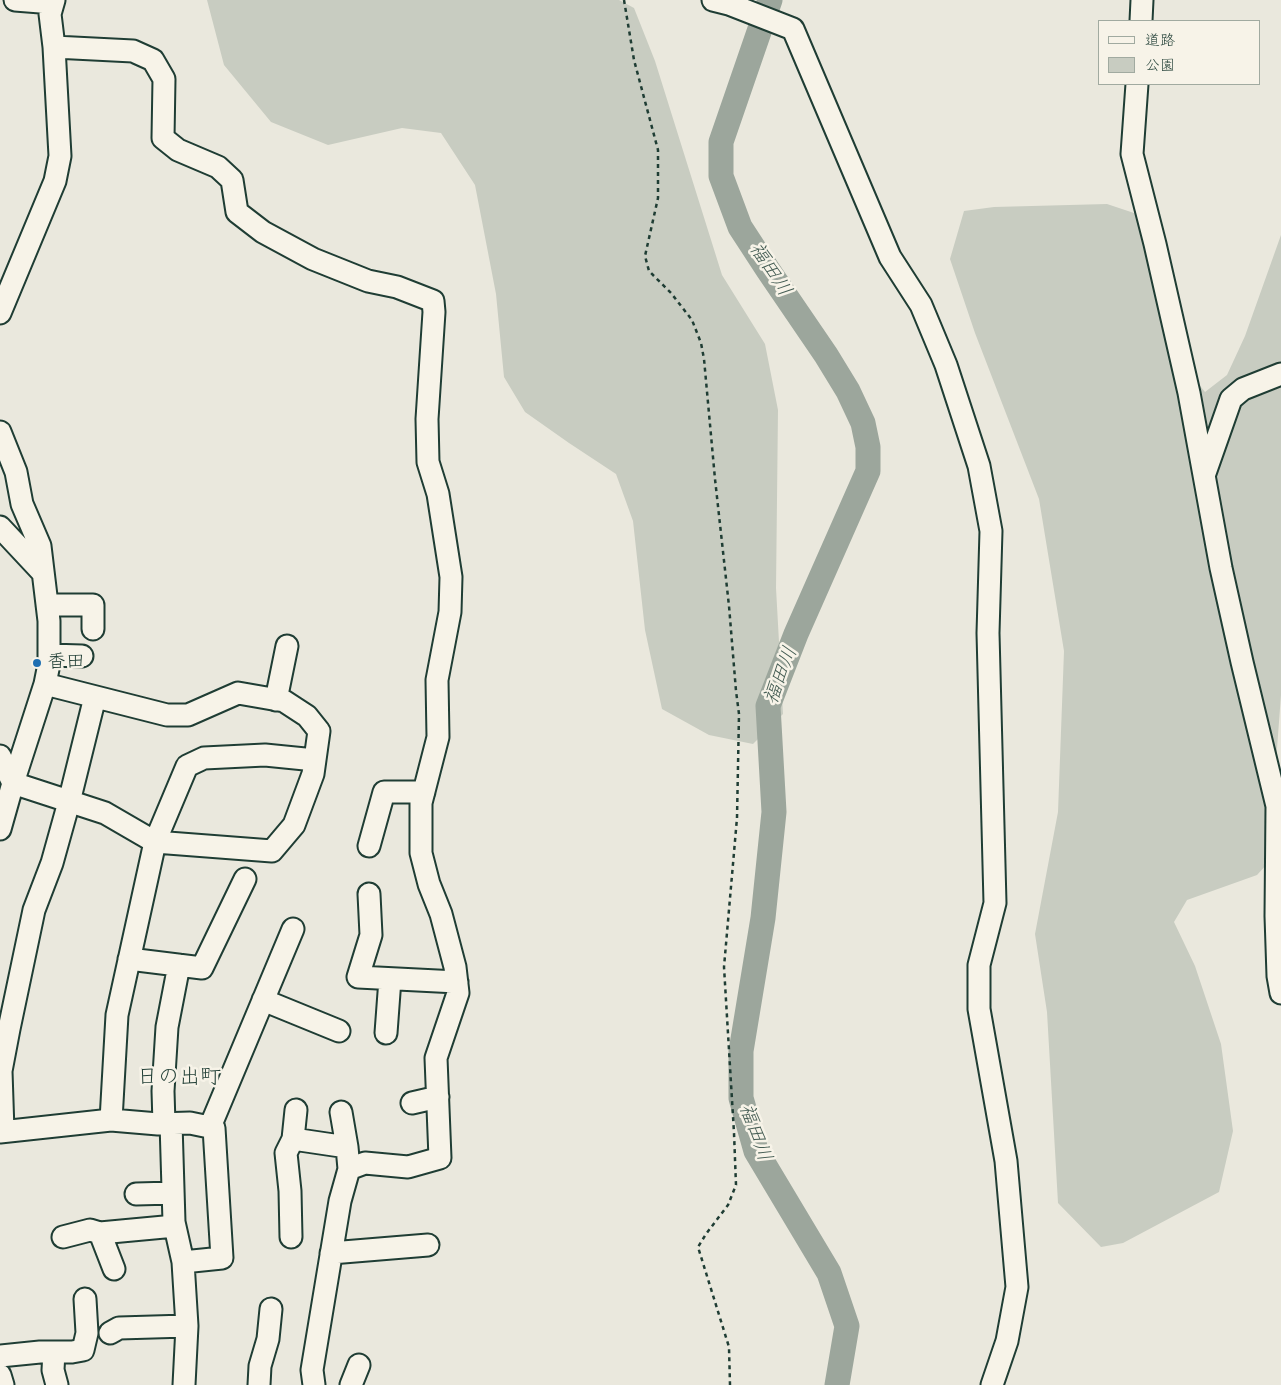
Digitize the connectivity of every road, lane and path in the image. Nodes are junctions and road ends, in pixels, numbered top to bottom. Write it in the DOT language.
graph roads {
  1 [pos="15,0"];
  2 [pos="21,0"];
  3 [pos="624,0"];
  4 [pos="713,0"];
  5 [pos="1142,0"];
  6 [pos="53,1"];
  7 [pos="1141,20"];
  8 [pos="54,47"];
  9 [pos="1136,85"];
  10 [pos="1,306"];
  11 [pos="1281,374"];
  12 [pos="0,432"];
  13 [pos="1204,474"];
  14 [pos="0,527"];
  15 [pos="44,573"];
  16 [pos="47,605"];
  17 [pos="93,629"];
  18 [pos="288,646"];
  19 [pos="49,655"];
  20 [pos="82,656"];
  21 [pos="45,684"];
  22 [pos="95,697"];
  23 [pos="276,700"];
  24 [pos="0,756"];
  25 [pos="315,760"];
  26 [pos="13,783"];
  27 [pos="424,792"];
  28 [pos="69,802"];
  29 [pos="0,828"];
  30 [pos="155,842"];
  31 [pos="369,846"];
  32 [pos="245,879"];
  33 [pos="369,894"];
  34 [pos="293,929"];
  35 [pos="129,959"];
  36 [pos="179,965"];
  37 [pos="390,979"];
  38 [pos="457,982"];
  39 [pos="1281,993"];
  40 [pos="263,1000"];
  41 [pos="339,1031"];
  42 [pos="386,1033"];
  43 [pos="438,1097"];
  44 [pos="412,1103"];
  45 [pos="296,1110"];
  46 [pos="341,1112"];
  47 [pos="111,1120"];
  48 [pos="168,1124"];
  49 [pos="210,1127"];
  50 [pos="1,1131"];
  51 [pos="293,1139"];
  52 [pos="347,1147"];
  53 [pos="349,1169"];
  54 [pos="173,1193"];
  55 [pos="136,1194"];
  56 [pos="175,1226"];
  57 [pos="100,1233"];
  58 [pos="63,1237"];
  59 [pos="291,1237"];
  60 [pos="428,1245"];
  61 [pos="331,1253"];
  62 [pos="183,1262"];
  63 [pos="114,1269"];
  64 [pos="85,1300"];
  65 [pos="271,1309"];
  66 [pos="187,1326"];
  67 [pos="110,1333"];
  68 [pos="54,1352"];
  69 [pos="0,1356"];
  70 [pos="359,1365"];
  71 [pos="0,1375"];
  72 [pos="317,1384"];
  73 [pos="3,1385"];
  74 [pos="57,1385"];
  75 [pos="184,1385"];
  76 [pos="259,1385"];
  77 [pos="351,1385"];
  78 [pos="730,1385"];
  79 [pos="992,1385"];
  1 -- 2 [label="street"];
  2 -- 6 [label="street"];
  3 -- 78 [label="path"];
  4 -- 79 [label="street"];
  5 -- 7 [label="street"];
  6 -- 8 [label="street"];
  8 -- 10 [label="street"];
  8 -- 27 [label="street"];
  9 -- 13 [label="street"];
  11 -- 13 [label="street"];
  12 -- 15 [label="street"];
  13 -- 39 [label="street"];
  14 -- 15 [label="street"];
  15 -- 16 [label="street"];
  16 -- 17 [label="street"];
  16 -- 19 [label="street"];
  18 -- 23 [label="street"];
  19 -- 20 [label="street"];
  19 -- 21 [label="street"];
  21 -- 22 [label="street"];
  21 -- 26 [label="street"];
  22 -- 23 [label="street"];
  22 -- 28 [label="street"];
  23 -- 25 [label="street"];
  24 -- 26 [label="street"];
  25 -- 30 [label="street"];
  25 -- 30 [label="street"];
  26 -- 28 [label="street"];
  26 -- 29 [label="street"];
  27 -- 31 [label="street"];
  27 -- 38 [label="street"];
  28 -- 30 [label="street"];
  28 -- 50 [label="street"];
  30 -- 35 [label="street"];
  32 -- 36 [label="street"];
  33 -- 37 [label="street"];
  34 -- 40 [label="street"];
  35 -- 36 [label="street"];
  35 -- 47 [label="street"];
  36 -- 48 [label="street"];
  37 -- 38 [label="street"];
  37 -- 42 [label="street"];
  38 -- 43 [label="street"];
  40 -- 41 [label="street"];
  40 -- 49 [label="street"];
  43 -- 44 [label="street"];
  43 -- 53 [label="street"];
  45 -- 51 [label="street"];
  46 -- 52 [label="street"];
  47 -- 48 [label="street"];
  47 -- 50 [label="street"];
  48 -- 49 [label="street"];
  48 -- 54 [label="street"];
  49 -- 62 [label="street"];
  51 -- 52 [label="street"];
  51 -- 59 [label="street"];
  52 -- 53 [label="street"];
  53 -- 61 [label="street"];
  54 -- 55 [label="street"];
  54 -- 56 [label="street"];
  56 -- 57 [label="street"];
  56 -- 62 [label="street"];
  57 -- 58 [label="street"];
  57 -- 63 [label="street"];
  60 -- 61 [label="street"];
  61 -- 72 [label="street"];
  62 -- 66 [label="street"];
  64 -- 68 [label="street"];
  65 -- 76 [label="street"];
  66 -- 67 [label="street"];
  66 -- 75 [label="street"];
  68 -- 69 [label="street"];
  68 -- 74 [label="street"];
  70 -- 77 [label="street"];
  71 -- 73 [label="street"];
}
